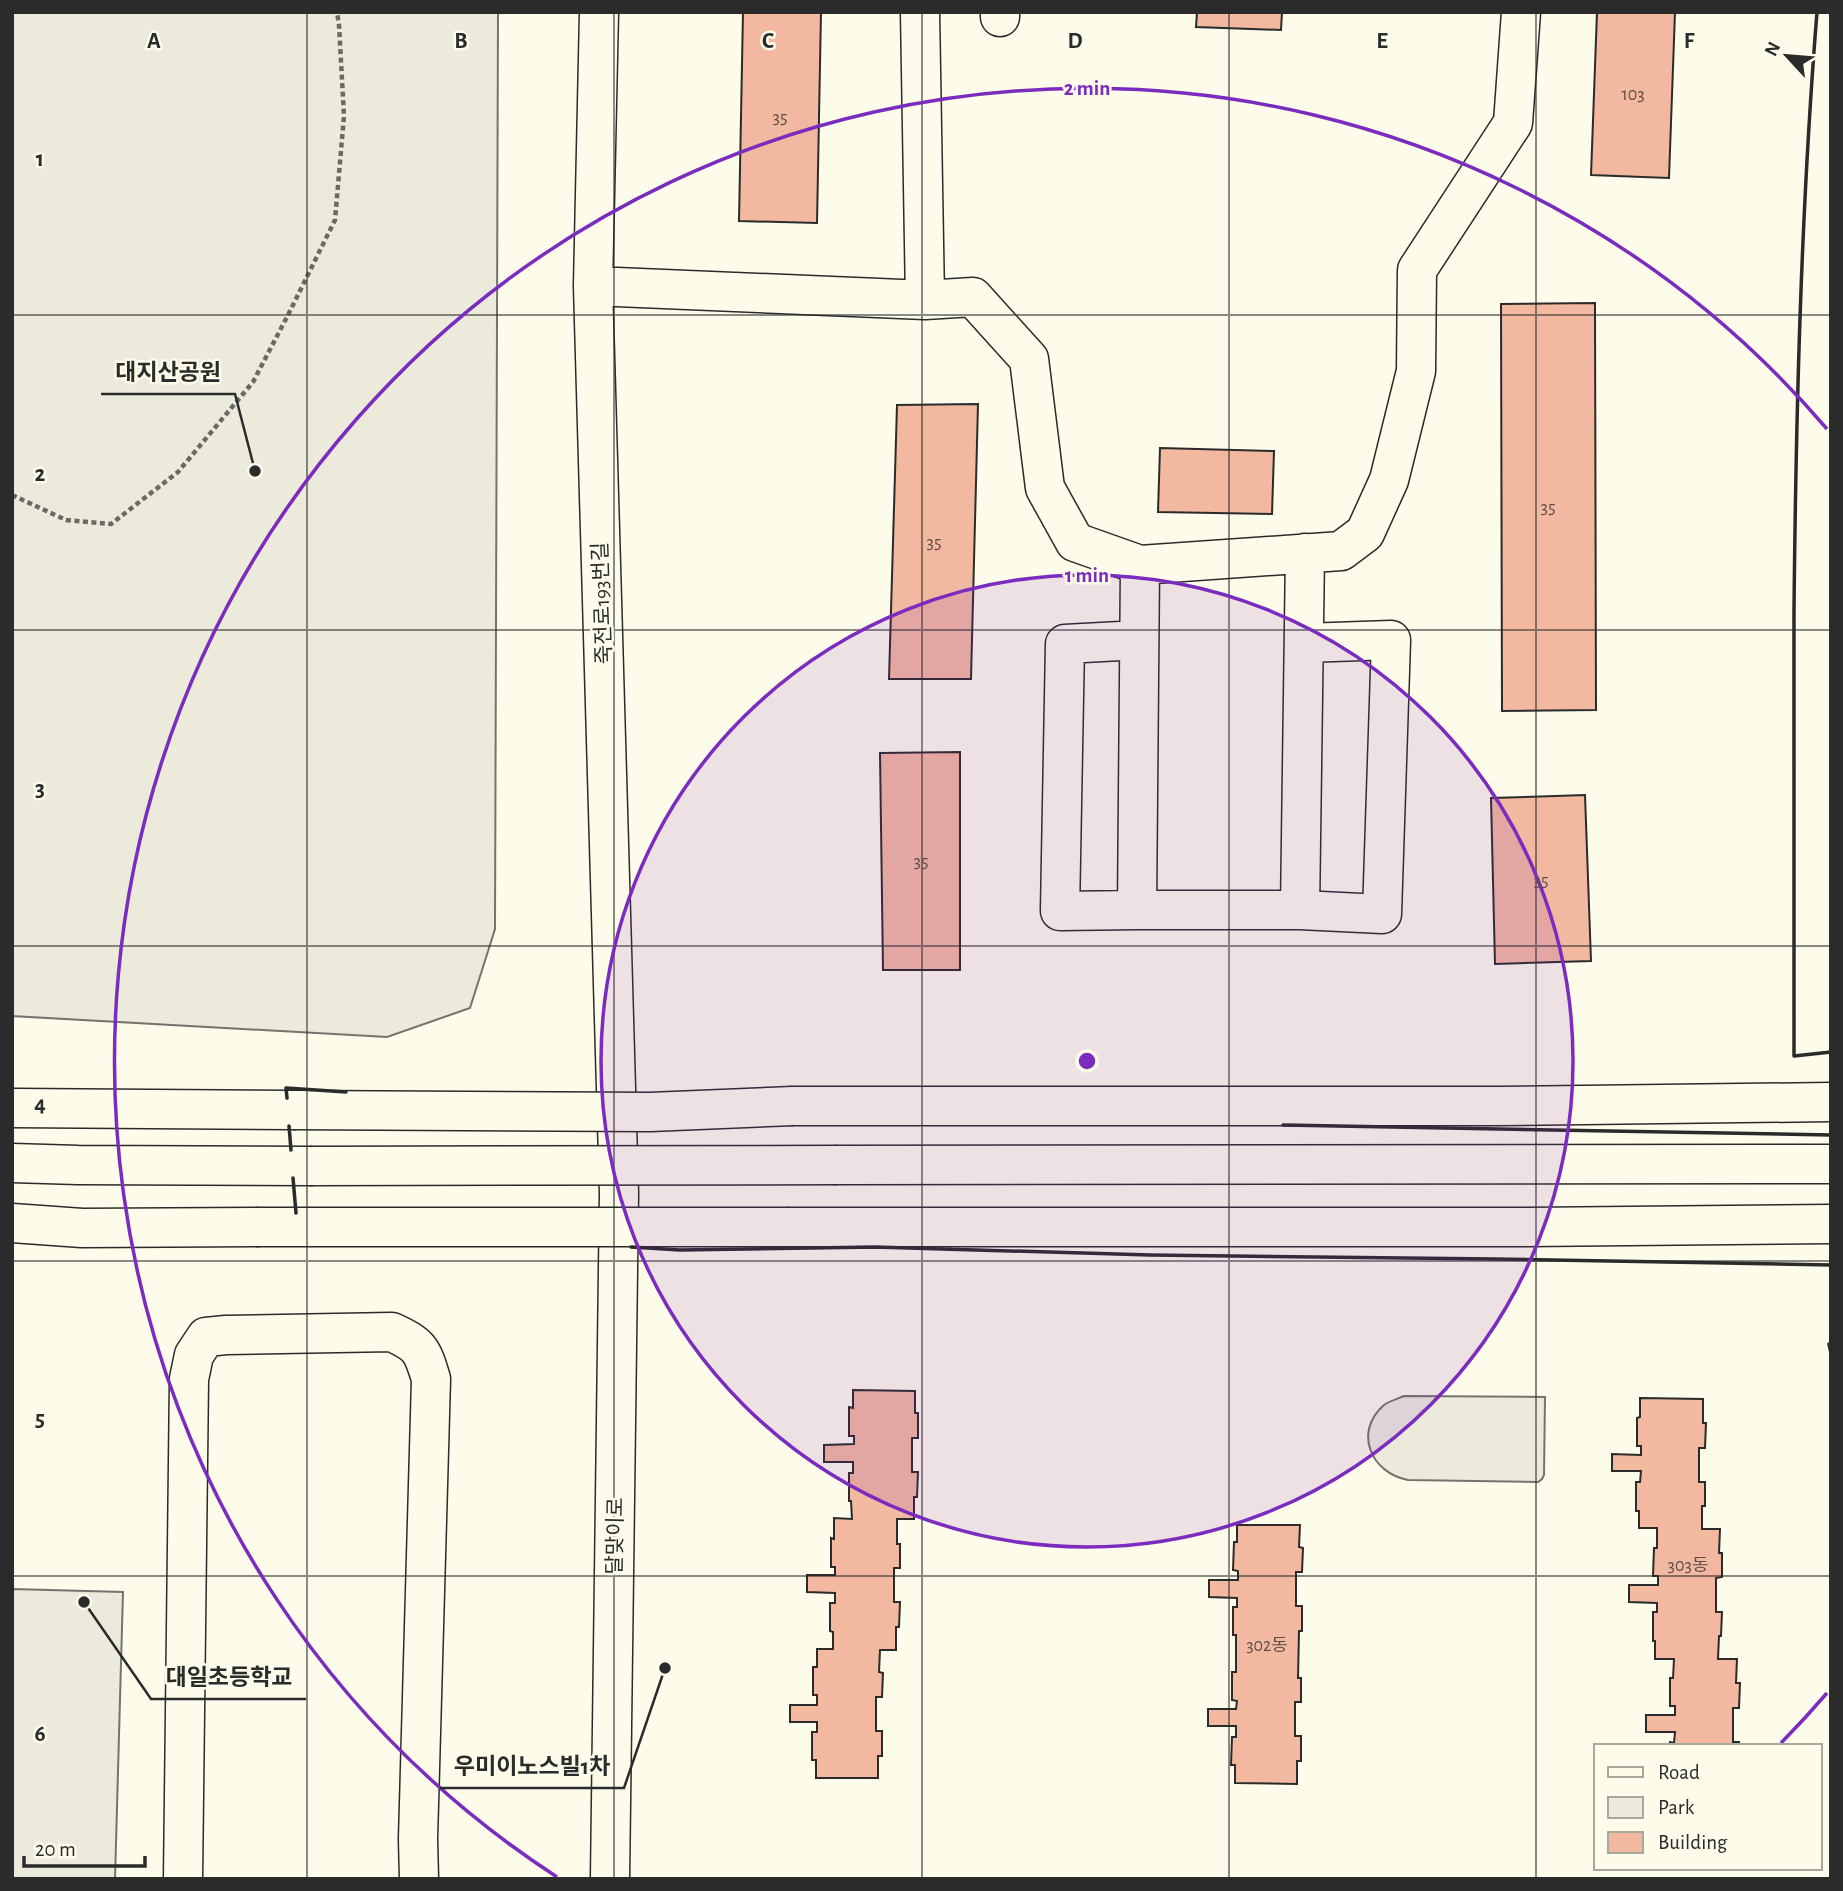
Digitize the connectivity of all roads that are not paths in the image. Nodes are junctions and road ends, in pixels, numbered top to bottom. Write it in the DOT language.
graph roads {
  1 [pos="599,12"];
  2 [pos="920,12"];
  3 [pos="1521,12"];
  4 [pos="593,286"];
  5 [pos="925,300"];
  6 [pos="1305,553"];
  7 [pos="1140,565"];
  8 [pos="1139,640"];
  9 [pos="1304,643"];
  10 [pos="1137,910"];
  11 [pos="1300,910"];
  12 [pos="1831,1102"];
  13 [pos="12,1108"];
  14 [pos="12,1163"];
  15 [pos="1831,1164"];
  16 [pos="619,1193"];
  17 [pos="12,1223"];
  18 [pos="1831,1224"];
  19 [pos="183,1879"];
  20 [pos="419,1879"];
  21 [pos="610,1879"];
  1 -- 4 [label="main road, 죽전로193번길"];
  2 -- 5 [label="main road"];
  3 -- 6 [label="main road"];
  4 -- 5 [label="main road"];
  4 -- 16 [label="main road, 죽전로193번길"];
  5 -- 7 [label="main road"];
  6 -- 7 [label="main road"];
  6 -- 9 [label="main road"];
  7 -- 8 [label="main road"];
  8 -- 10 [label="main road"];
  8 -- 10 [label="main road"];
  9 -- 11 [label="main road"];
  9 -- 11 [label="main road"];
  10 -- 11 [label="main road"];
  12 -- 13 [label="main road, bridge"];
  14 -- 15 [label="main road, bridge"];
  16 -- 21 [label="main road, 달맞이로"];
  17 -- 18 [label="main road, bridge"];
  19 -- 20 [label="main road"];
}
